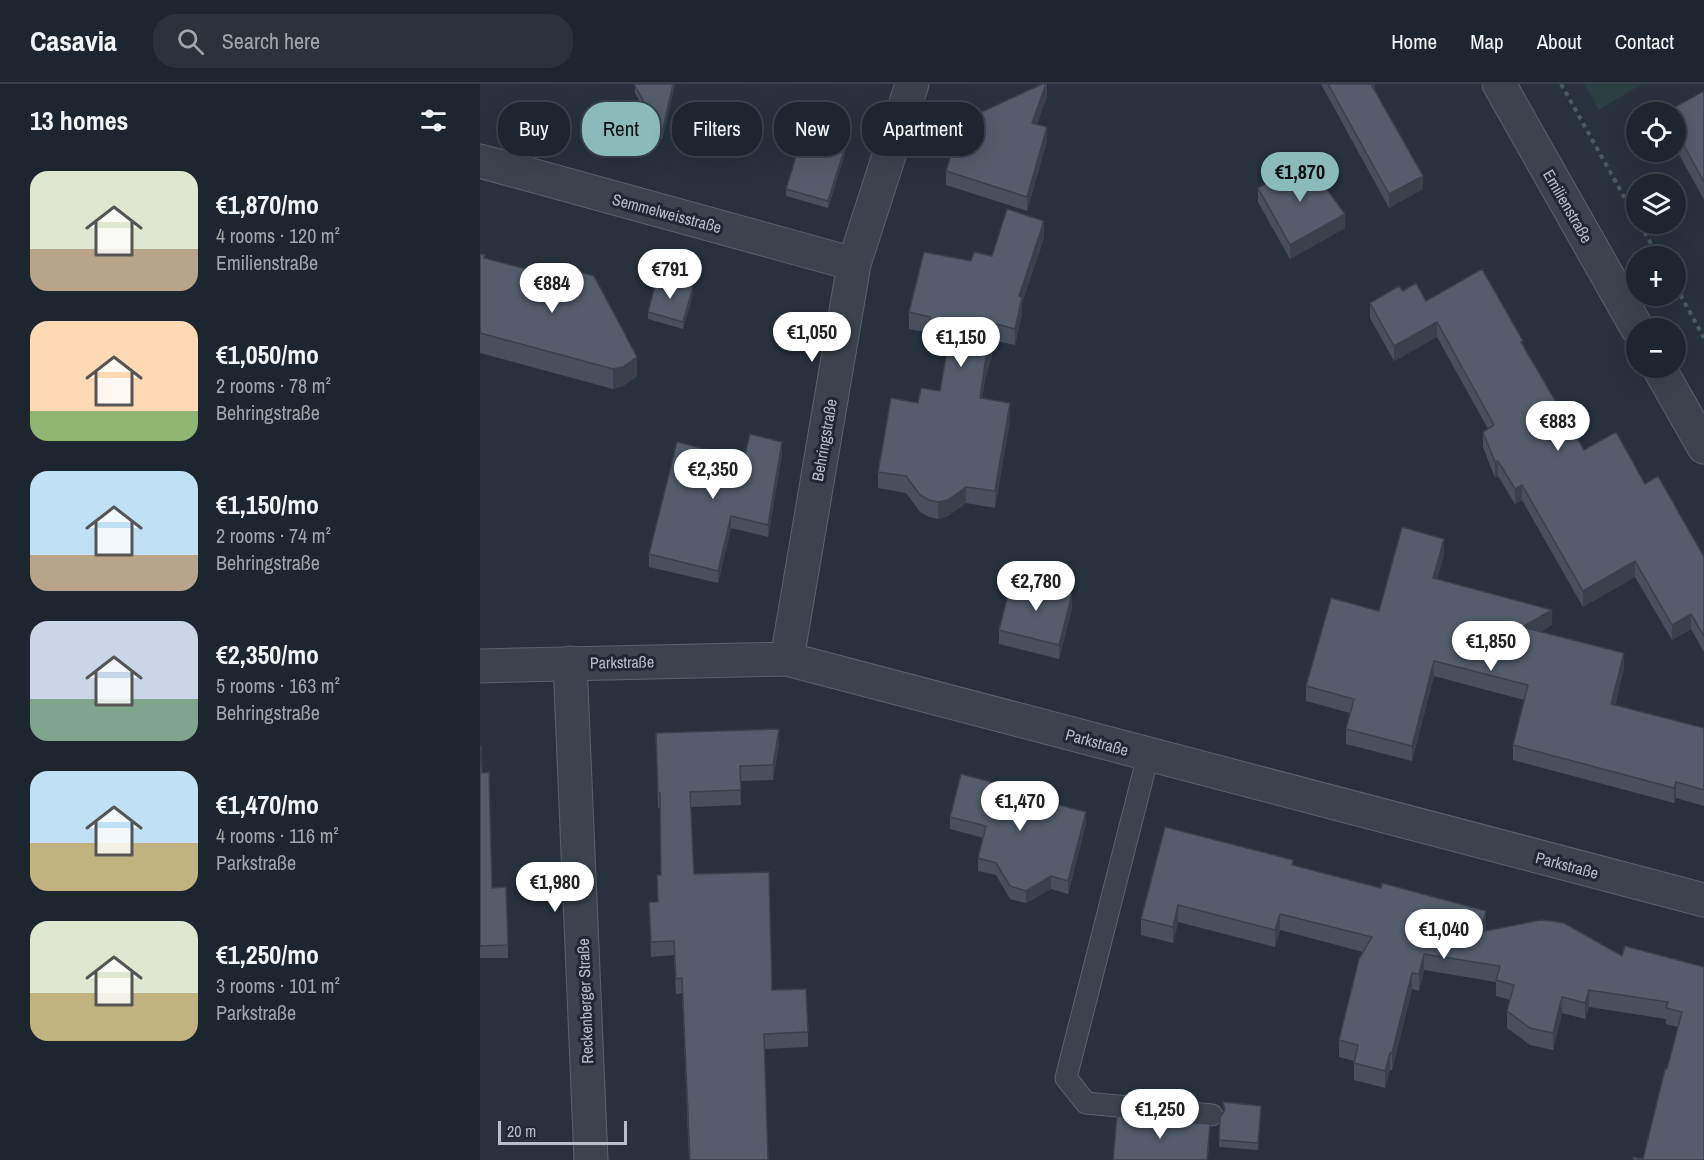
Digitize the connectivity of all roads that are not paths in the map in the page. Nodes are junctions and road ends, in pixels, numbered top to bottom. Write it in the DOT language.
graph roads {
  1 [pos="912,84"];
  2 [pos="1498,84"];
  3 [pos="480,161"];
  4 [pos="854,264"];
  5 [pos="1631,318"];
  6 [pos="1665,378"];
  7 [pos="1704,447"];
  8 [pos="787,659"];
  9 [pos="570,663"];
  10 [pos="480,666"];
  11 [pos="1148,756"];
  12 [pos="1704,900"];
  13 [pos="1212,1115"];
  14 [pos="591,1160"];
  1 -- 4 [label="street, Behringstraße"];
  2 -- 5 [label="street, Emilienstraße"];
  3 -- 4 [label="street, Semmelweisstraße"];
  4 -- 8 [label="street, Behringstraße"];
  6 -- 7 [label="street"];
  8 -- 9 [label="street, Parkstraße"];
  8 -- 11 [label="street, Parkstraße"];
  9 -- 10 [label="street, Parkstraße"];
  9 -- 14 [label="street, Reckenberger Straße"];
  11 -- 12 [label="street, Parkstraße"];
  11 -- 13 [label="lane"];
}
